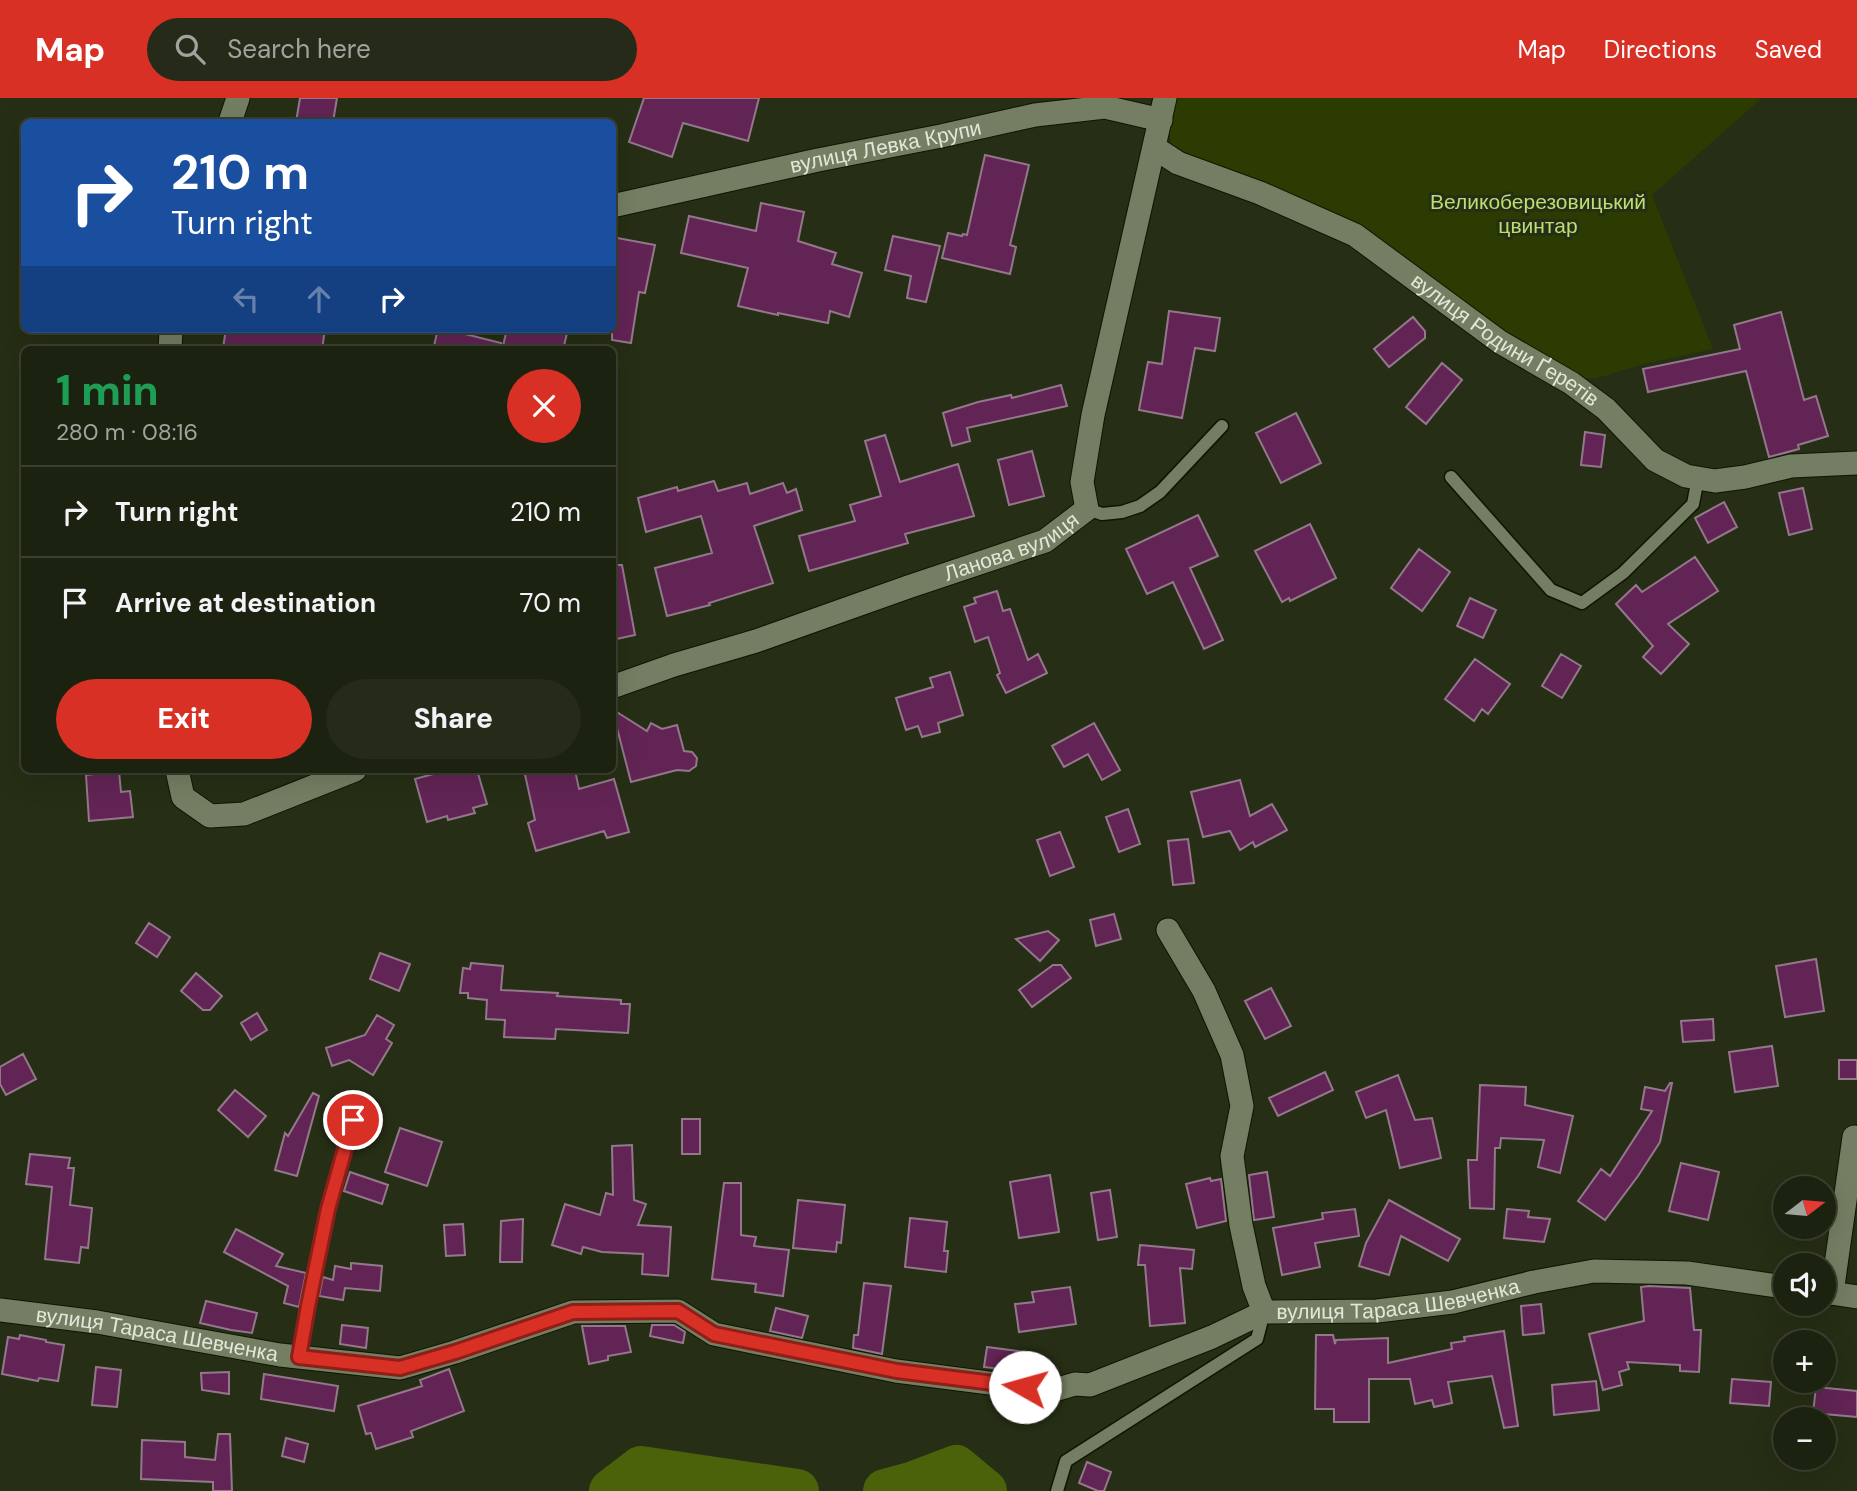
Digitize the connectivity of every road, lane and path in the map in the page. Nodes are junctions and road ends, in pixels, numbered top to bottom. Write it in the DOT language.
graph roads {
  1 [pos="238,98"];
  2 [pos="1163,109"];
  3 [pos="231,119"];
  4 [pos="1155,148"];
  5 [pos="616,205"];
  6 [pos="1222,426"];
  7 [pos="1857,463"];
  8 [pos="1451,477"];
  9 [pos="1698,478"];
  10 [pos="1087,509"];
  11 [pos="616,686"];
  12 [pos="178,773"];
  13 [pos="347,773"];
  14 [pos="1168,930"];
  15 [pos="371,1105"];
  16 [pos="1854,1137"];
  17 [pos="1835,1253"];
  18 [pos="1773,1285"];
  19 [pos="1836,1294"];
  20 [pos="1857,1297"];
  21 [pos="0,1310"];
  22 [pos="1264,1312"];
  23 [pos="299,1357"];
  24 [pos="1058,1491"];
  1 -- 3 [label="street"];
  2 -- 4 [label="street, Ланова вулиця"];
  2 -- 5 [label="street, вулиця Левка Крупи"];
  4 -- 9 [label="street, вулиця Родини Ґеретів"];
  4 -- 10 [label="street, Ланова вулиця"];
  6 -- 10 [label="lane"];
  7 -- 9 [label="street, вулиця Родини Ґеретів"];
  8 -- 9 [label="lane"];
  10 -- 11 [label="street, Ланова вулиця"];
  12 -- 13 [label="street"];
  14 -- 22 [label="street"];
  15 -- 23 [label="lane"];
  16 -- 17 [label="street"];
  18 -- 22 [label="street, вулиця Тараса Шевченка"];
  19 -- 20 [label="street"];
  21 -- 23 [label="street, вулиця Тараса Шевченка"];
  22 -- 23 [label="street, вулиця Тараса Шевченка"];
  22 -- 24 [label="lane"];
}
